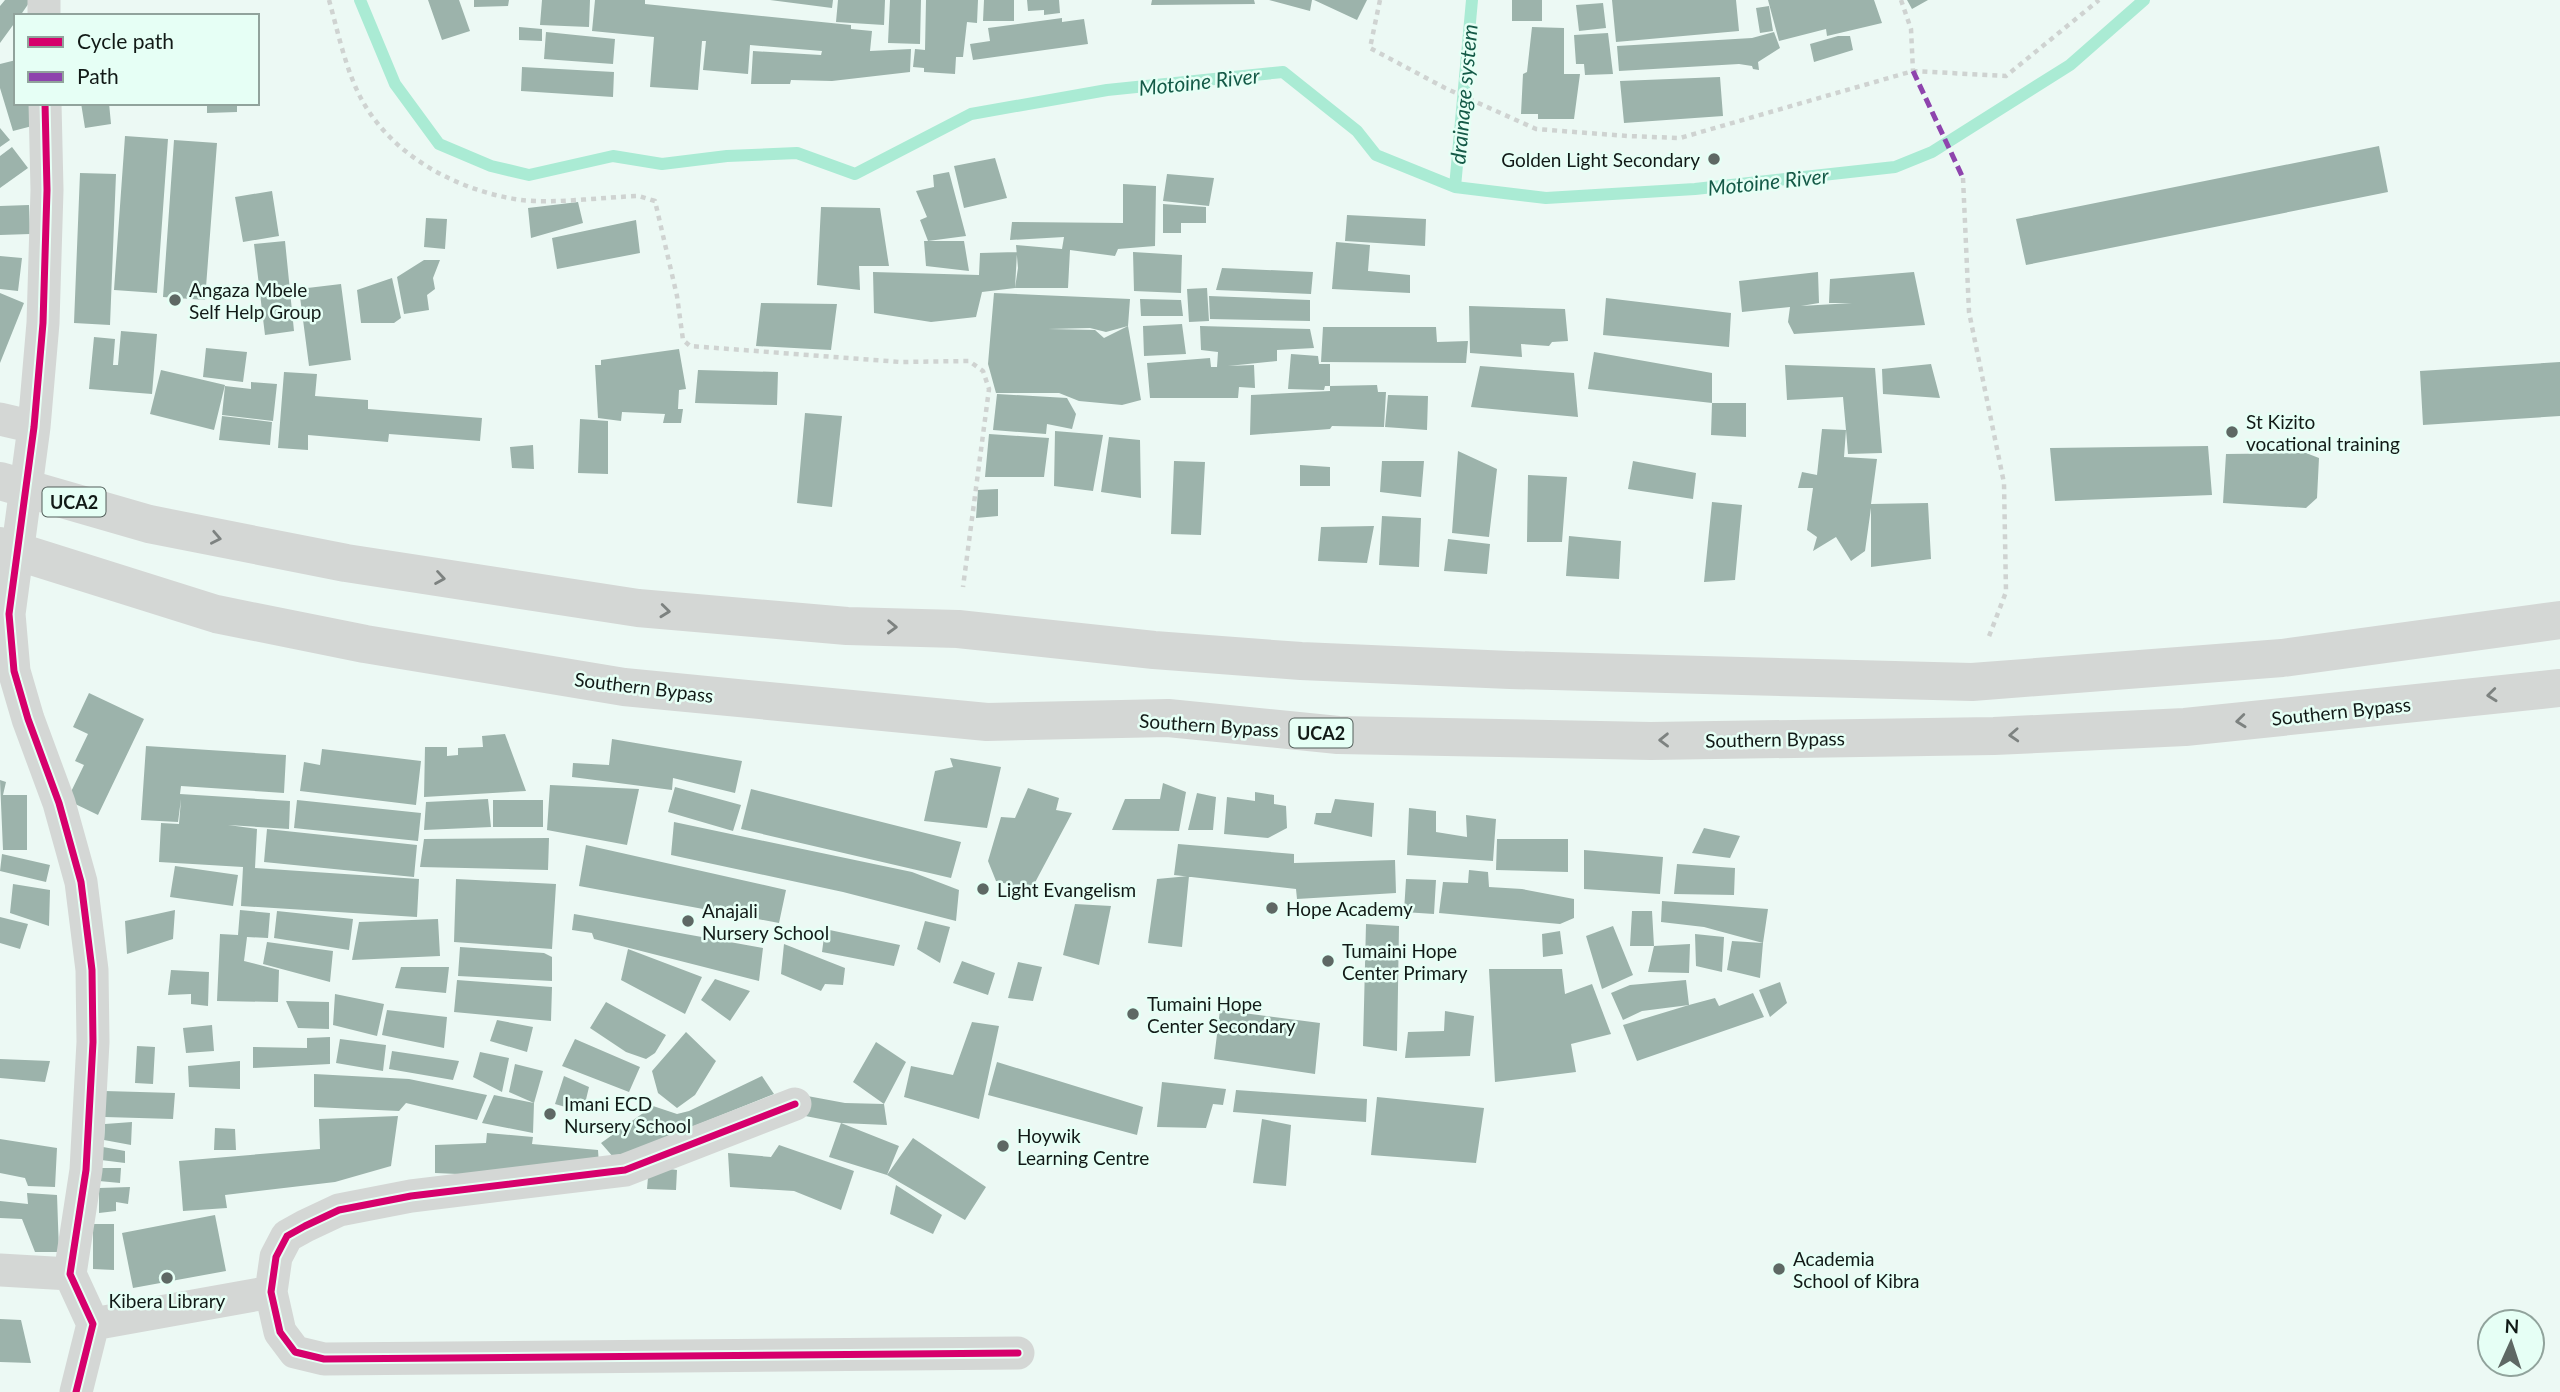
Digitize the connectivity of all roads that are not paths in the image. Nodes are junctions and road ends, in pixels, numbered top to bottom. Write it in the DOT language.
graph roads {
  1 [pos="45,105"];
  2 [pos="0,419"];
  3 [pos="34,427"];
  4 [pos="0,481"];
  5 [pos="0,546"];
  6 [pos="4,613"];
  7 [pos="2560,620"];
  8 [pos="2560,688"];
  9 [pos="795,1104"];
  10 [pos="0,1270"];
  11 [pos="70,1274"];
  12 [pos="271,1292"];
  13 [pos="93,1324"];
  14 [pos="1018,1353"];
  15 [pos="76,1392"];
  1 -- 3 [label="street"];
  2 -- 3 [label="street"];
  3 -- 6 [label="street"];
  4 -- 7 [label="highway, UCA2, one-way"];
  8 -- 5 [label="highway, Southern Bypass / UCA2, one-way"];
  6 -- 11 [label="street"];
  9 -- 12 [label="street"];
  10 -- 11 [label="street"];
  11 -- 13 [label="street"];
  12 -- 13 [label="street"];
  12 -- 14 [label="street"];
  13 -- 15 [label="street"];
}
